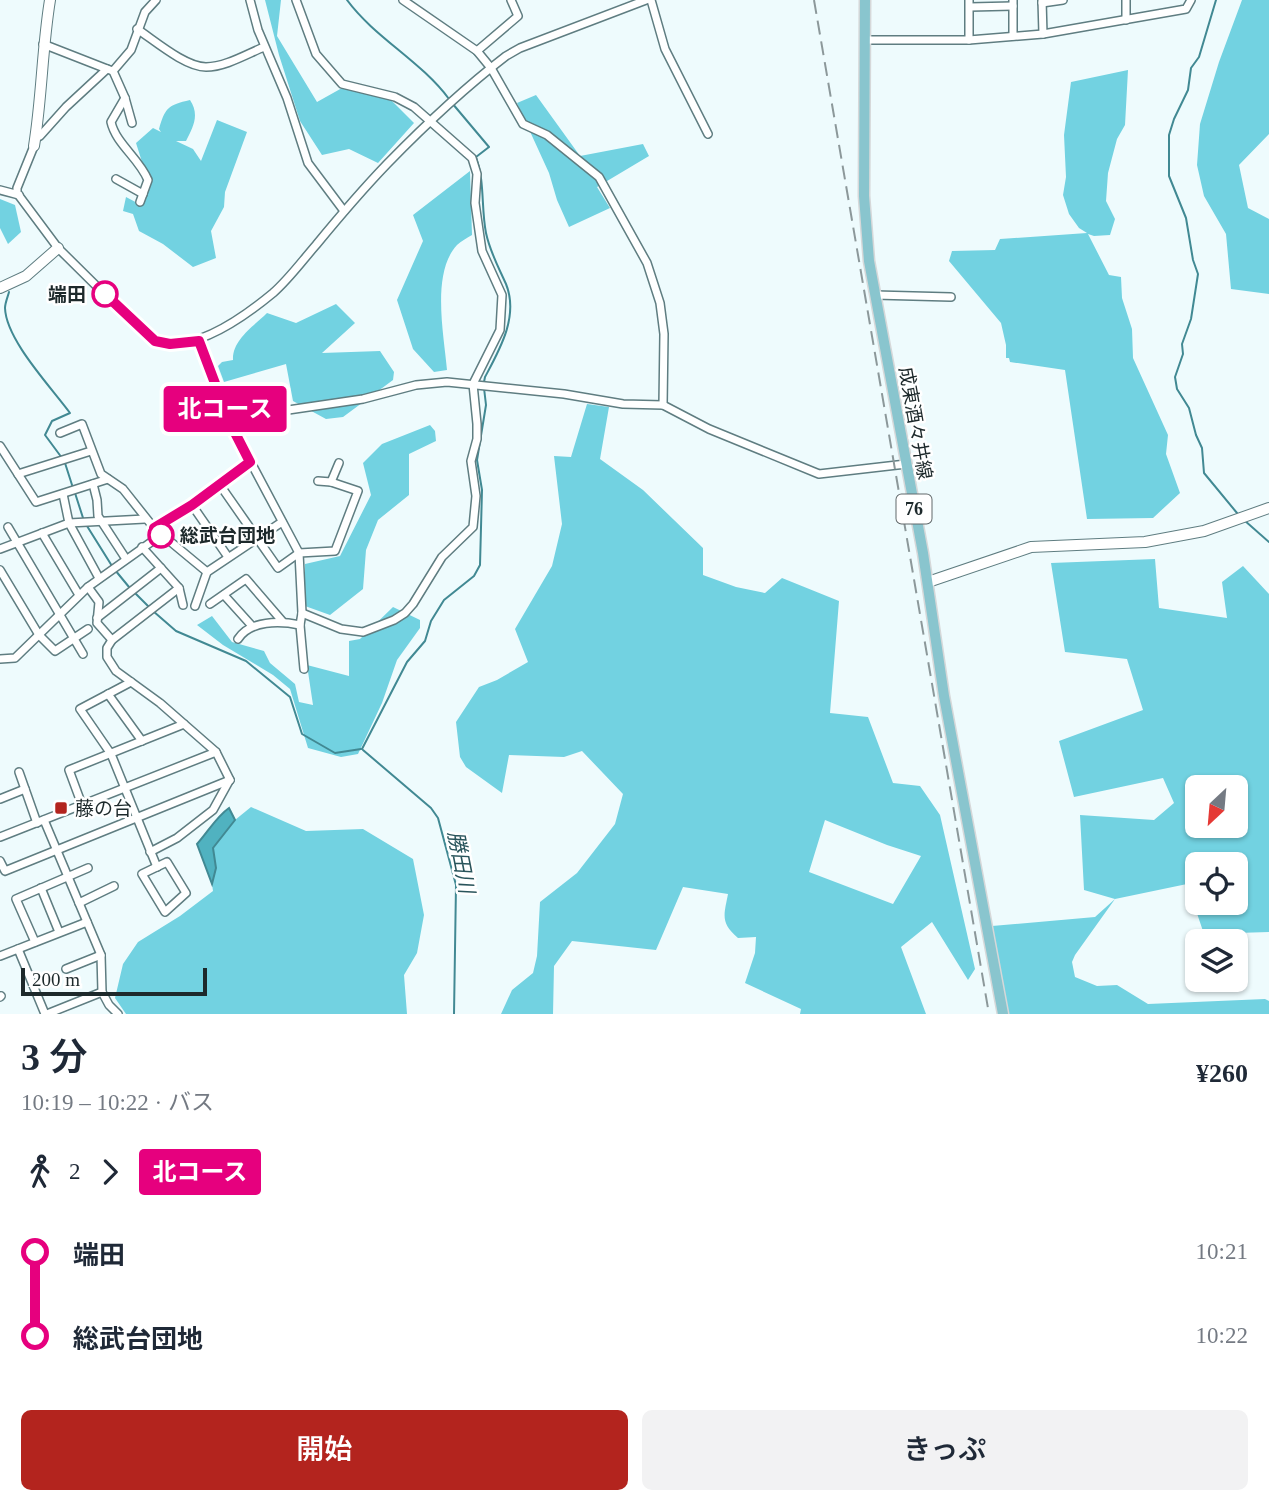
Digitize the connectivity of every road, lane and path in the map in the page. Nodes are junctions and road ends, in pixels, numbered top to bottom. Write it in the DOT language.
graph roads {
  1 [pos="50,0"];
  2 [pos="156,0"];
  3 [pos="250,0"];
  4 [pos="296,0"];
  5 [pos="403,0"];
  6 [pos="511,0"];
  7 [pos="646,0"];
  8 [pos="652,0"];
  9 [pos="865,0"];
  10 [pos="1063,0"];
  11 [pos="1126,0"];
  12 [pos="1191,0"];
  13 [pos="1042,2"];
  14 [pos="969,3"];
  15 [pos="1013,3"];
  16 [pos="1126,20"];
  17 [pos="138,29"];
  18 [pos="1043,34"];
  19 [pos="1013,36"];
  20 [pos="865,40"];
  21 [pos="970,40"];
  22 [pos="43,43"];
  23 [pos="264,47"];
  24 [pos="477,51"];
  25 [pos="491,68"];
  26 [pos="110,70"];
  27 [pos="125,97"];
  28 [pos="431,120"];
  29 [pos="132,123"];
  30 [pos="708,134"];
  31 [pos="34,142"];
  32 [pos="116,179"];
  33 [pos="0,190"];
  34 [pos="143,194"];
  35 [pos="19,195"];
  36 [pos="140,202"];
  37 [pos="344,211"];
  38 [pos="58,248"];
  39 [pos="1,286"];
  40 [pos="875,295"];
  41 [pos="951,297"];
  42 [pos="199,341"];
  43 [pos="473,384"];
  44 [pos="663,405"];
  45 [pos="230,423"];
  46 [pos="60,433"];
  47 [pos="0,446"];
  48 [pos="91,451"];
  49 [pos="7,456"];
  50 [pos="250,462"];
  51 [pos="0,463"];
  52 [pos="339,463"];
  53 [pos="906,464"];
  54 [pos="18,474"];
  55 [pos="108,479"];
  56 [pos="318,481"];
  57 [pos="331,482"];
  58 [pos="93,484"];
  59 [pos="220,485"];
  60 [pos="63,494"];
  61 [pos="192,505"];
  62 [pos="1269,508"];
  63 [pos="145,519"];
  64 [pos="100,521"];
  65 [pos="282,522"];
  66 [pos="69,523"];
  67 [pos="8,527"];
  68 [pos="154,528"];
  69 [pos="42,533"];
  70 [pos="161,535"];
  71 [pos="257,538"];
  72 [pos="16,542"];
  73 [pos="142,547"];
  74 [pos="0,549"];
  75 [pos="299,553"];
  76 [pos="228,556"];
  77 [pos="126,559"];
  78 [pos="161,568"];
  79 [pos="0,570"];
  80 [pos="207,572"];
  81 [pos="99,578"];
  82 [pos="928,582"];
  83 [pos="88,587"];
  84 [pos="179,588"];
  85 [pos="79,595"];
  86 [pos="224,595"];
  87 [pos="210,604"];
  88 [pos="183,605"];
  89 [pos="195,606"];
  90 [pos="61,613"];
  91 [pos="302,613"];
  92 [pos="97,618"];
  93 [pos="283,622"];
  94 [pos="300,625"];
  95 [pos="252,626"];
  96 [pos="88,629"];
  97 [pos="39,635"];
  98 [pos="75,638"];
  99 [pos="238,639"];
  100 [pos="112,640"];
  101 [pos="83,654"];
  102 [pos="0,659"];
  103 [pos="304,669"];
  104 [pos="131,682"];
  105 [pos="108,694"];
  106 [pos="184,723"];
  107 [pos="142,741"];
  108 [pos="216,752"];
  109 [pos="111,754"];
  110 [pos="19,772"];
  111 [pos="230,780"];
  112 [pos="125,788"];
  113 [pos="25,789"];
  114 [pos="0,799"];
  115 [pos="82,805"];
  116 [pos="136,818"];
  117 [pos="40,821"];
  118 [pos="0,837"];
  119 [pos="57,852"];
  120 [pos="150,852"];
  121 [pos="0,861"];
  122 [pos="157,867"];
  123 [pos="88,868"];
  124 [pos="67,877"];
  125 [pos="114,886"];
  126 [pos="41,888"];
  127 [pos="79,903"];
  128 [pos="87,922"];
  129 [pos="60,933"];
  130 [pos="35,942"];
  131 [pos="18,949"];
  132 [pos="101,955"];
  133 [pos="0,956"];
  134 [pos="66,969"];
  135 [pos="102,992"];
  136 [pos="46,1014"];
  137 [pos="118,1014"];
  138 [pos="1003,1014"];
  1 -- 22 [label="street"];
  2 -- 17 [label="street"];
  3 -- 23 [label="street"];
  4 -- 28 [label="street"];
  5 -- 24 [label="street"];
  6 -- 24 [label="street"];
  7 -- 25 [label="street"];
  8 -- 30 [label="street"];
  9 -- 20 [label="main road, 成東酒々井線 / 76"];
  10 -- 13 [label="street"];
  11 -- 16 [label="street"];
  12 -- 16 [label="street"];
  13 -- 18 [label="street"];
  14 -- 15 [label="street"];
  14 -- 21 [label="street"];
  15 -- 19 [label="street"];
  16 -- 18 [label="street"];
  17 -- 23 [label="street"];
  17 -- 26 [label="street"];
  18 -- 19 [label="street"];
  19 -- 21 [label="street"];
  20 -- 21 [label="street"];
  20 -- 40 [label="main road, 成東酒々井線 / 76"];
  22 -- 26 [label="street"];
  22 -- 31 [label="street"];
  23 -- 37 [label="street"];
  24 -- 25 [label="street"];
  25 -- 28 [label="street"];
  25 -- 44 [label="street"];
  26 -- 27 [label="street"];
  26 -- 31 [label="street"];
  27 -- 29 [label="street"];
  27 -- 34 [label="street"];
  28 -- 37 [label="street"];
  28 -- 43 [label="street"];
  31 -- 35 [label="street"];
  32 -- 34 [label="street"];
  33 -- 35 [label="street"];
  34 -- 36 [label="street"];
  35 -- 38 [label="street"];
  37 -- 42 [label="street"];
  38 -- 39 [label="street"];
  38 -- 42 [label="street"];
  40 -- 41 [label="street"];
  40 -- 53 [label="main road, 成東酒々井線 / 76"];
  42 -- 45 [label="street"];
  43 -- 44 [label="street"];
  43 -- 45 [label="street"];
  43 -- 91 [label="street"];
  44 -- 53 [label="street"];
  45 -- 50 [label="street"];
  46 -- 48 [label="street"];
  47 -- 49 [label="street"];
  48 -- 54 [label="street"];
  48 -- 55 [label="street"];
  49 -- 51 [label="street"];
  49 -- 54 [label="street"];
  50 -- 59 [label="street"];
  50 -- 65 [label="street"];
  52 -- 57 [label="street"];
  53 -- 82 [label="main road, 成東酒々井線 / 76"];
  54 -- 60 [label="street"];
  55 -- 58 [label="street"];
  55 -- 63 [label="street"];
  56 -- 57 [label="street"];
  57 -- 75 [label="street"];
  58 -- 60 [label="street"];
  58 -- 64 [label="street"];
  59 -- 61 [label="street"];
  59 -- 71 [label="street"];
  60 -- 66 [label="street"];
  61 -- 68 [label="street"];
  61 -- 76 [label="street"];
  62 -- 82 [label="street"];
  63 -- 64 [label="street"];
  63 -- 68 [label="street"];
  64 -- 66 [label="street"];
  64 -- 77 [label="street"];
  65 -- 71 [label="street"];
  65 -- 75 [label="street"];
  66 -- 69 [label="street"];
  66 -- 81 [label="street"];
  67 -- 72 [label="street"];
  68 -- 70 [label="street"];
  69 -- 72 [label="street"];
  69 -- 85 [label="street"];
  70 -- 73 [label="street"];
  70 -- 80 [label="street"];
  71 -- 75 [label="street"];
  71 -- 76 [label="street"];
  72 -- 74 [label="street"];
  72 -- 90 [label="street"];
  73 -- 77 [label="street"];
  73 -- 78 [label="street"];
  75 -- 91 [label="street"];
  76 -- 80 [label="street"];
  77 -- 81 [label="street"];
  78 -- 84 [label="street"];
  78 -- 92 [label="street"];
  79 -- 97 [label="street"];
  80 -- 89 [label="street"];
  81 -- 83 [label="street"];
  82 -- 138 [label="main road, 成東酒々井線 / 76"];
  83 -- 85 [label="street"];
  83 -- 92 [label="street"];
  84 -- 88 [label="street"];
  84 -- 100 [label="street"];
  85 -- 90 [label="street"];
  86 -- 87 [label="street"];
  86 -- 93 [label="street"];
  86 -- 95 [label="street"];
  90 -- 97 [label="street"];
  90 -- 98 [label="street"];
  91 -- 94 [label="street"];
  92 -- 100 [label="street"];
  93 -- 94 [label="street"];
  93 -- 95 [label="street"];
  94 -- 103 [label="street"];
  95 -- 99 [label="street"];
  96 -- 98 [label="street"];
  97 -- 98 [label="street"];
  97 -- 102 [label="street"];
  98 -- 101 [label="street"];
  100 -- 104 [label="street"];
  104 -- 105 [label="street"];
  104 -- 106 [label="street"];
  105 -- 107 [label="street"];
  105 -- 109 [label="street"];
  106 -- 107 [label="street"];
  106 -- 108 [label="street"];
  107 -- 109 [label="street"];
  108 -- 111 [label="street"];
  108 -- 112 [label="street"];
  109 -- 112 [label="street"];
  109 -- 115 [label="street"];
  110 -- 113 [label="street"];
  111 -- 116 [label="street"];
  111 -- 120 [label="street"];
  112 -- 115 [label="street"];
  112 -- 116 [label="street"];
  113 -- 114 [label="street"];
  113 -- 117 [label="street"];
  115 -- 117 [label="street"];
  116 -- 119 [label="street"];
  116 -- 120 [label="street"];
  117 -- 118 [label="street"];
  117 -- 119 [label="street"];
  119 -- 121 [label="street"];
  119 -- 124 [label="street"];
  120 -- 122 [label="street"];
  122 -- 122 [label="street"];
  123 -- 124 [label="street"];
  124 -- 126 [label="street"];
  124 -- 127 [label="street"];
  125 -- 127 [label="street"];
  126 -- 129 [label="street"];
  126 -- 130 [label="street"];
  127 -- 128 [label="street"];
  128 -- 129 [label="street"];
  128 -- 132 [label="street"];
  129 -- 130 [label="street"];
  130 -- 131 [label="street"];
  131 -- 133 [label="street"];
  131 -- 136 [label="street"];
  132 -- 134 [label="street"];
  132 -- 135 [label="street"];
  135 -- 136 [label="street"];
  135 -- 137 [label="street"];
}
